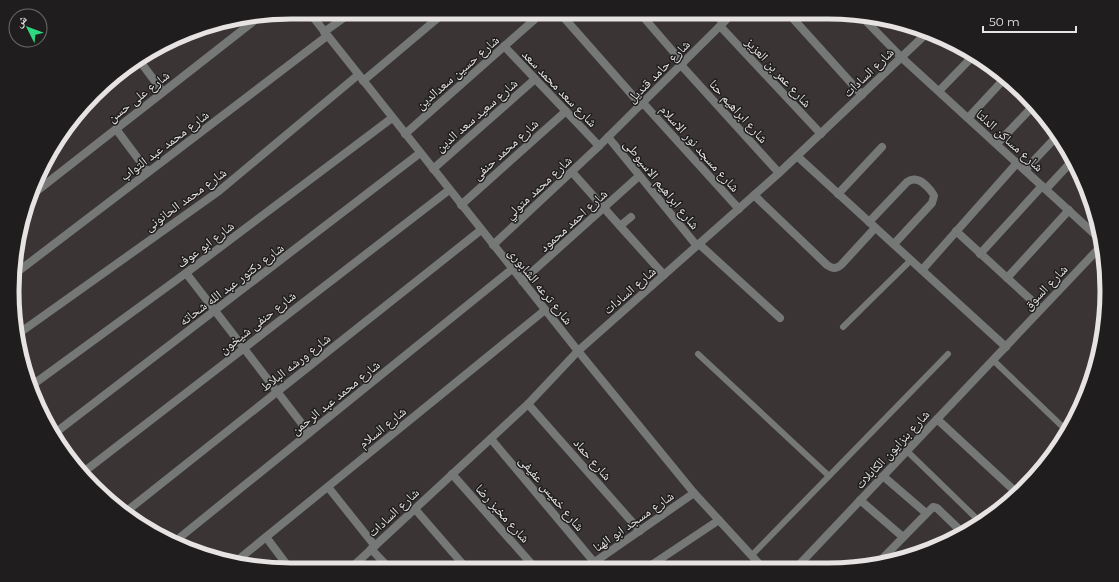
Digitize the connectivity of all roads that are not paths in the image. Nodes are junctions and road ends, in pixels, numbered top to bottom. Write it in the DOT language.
graph roads {
  1 [pos="314,19"];
  2 [pos="343,19"];
  3 [pos="436,19"];
  4 [pos="535,19"];
  5 [pos="564,19"];
  6 [pos="645,19"];
  7 [pos="719,19"];
  8 [pos="727,19"];
  9 [pos="794,19"];
  10 [pos="254,21"];
  11 [pos="866,21"];
  12 [pos="722,24"];
  13 [pos="325,34"];
  14 [pos="923,36"];
  15 [pos="504,46"];
  16 [pos="901,57"];
  17 [pos="970,59"];
  18 [pos="142,64"];
  19 [pos="682,64"];
  20 [pos="361,78"];
  21 [pos="535,79"];
  22 [pos="1002,82"];
  23 [pos="939,91"];
  24 [pos="163,92"];
  25 [pos="862,95"];
  26 [pos="642,104"];
  27 [pos="1030,109"];
  28 [pos="566,111"];
  29 [pos="392,118"];
  30 [pos="968,118"];
  31 [pos="116,129"];
  32 [pos="405,134"];
  33 [pos="821,134"];
  34 [pos="608,137"];
  35 [pos="1054,140"];
  36 [pos="997,144"];
  37 [pos="599,146"];
  38 [pos="882,147"];
  39 [pos="420,153"];
  40 [pos="797,156"];
  41 [pos="1017,163"];
  42 [pos="1069,165"];
  43 [pos="433,169"];
  44 [pos="1025,170"];
  45 [pos="148,172"];
  46 [pos="572,172"];
  47 [pos="779,173"];
  48 [pos="639,176"];
  49 [pos="1044,187"];
  50 [pos="39,189"];
  51 [pos="449,190"];
  52 [pos="838,194"];
  53 [pos="754,196"];
  54 [pos="461,204"];
  55 [pos="603,208"];
  56 [pos="739,209"];
  57 [pos="1069,210"];
  58 [pos="631,217"];
  59 [pos="872,225"];
  60 [pos="620,226"];
  61 [pos="481,230"];
  62 [pos="956,231"];
  63 [pos="1093,231"];
  64 [pos="894,244"];
  65 [pos="493,245"];
  66 [pos="698,245"];
  67 [pos="1097,250"];
  68 [pos="980,254"];
  69 [pos="911,260"];
  70 [pos="512,269"];
  71 [pos="20,270"];
  72 [pos="922,270"];
  73 [pos="186,273"];
  74 [pos="664,275"];
  75 [pos="1007,278"];
  76 [pos="522,281"];
  77 [pos="1041,309"];
  78 [pos="545,310"];
  79 [pos="215,311"];
  80 [pos="780,318"];
  81 [pos="843,327"];
  82 [pos="22,331"];
  83 [pos="1006,347"];
  84 [pos="243,348"];
  85 [pos="578,351"];
  86 [pos="698,354"];
  87 [pos="948,354"];
  88 [pos="993,360"];
  89 [pos="35,382"];
  90 [pos="277,392"];
  91 [pos="528,404"];
  92 [pos="937,419"];
  93 [pos="1064,428"];
  94 [pos="58,431"];
  95 [pos="309,433"];
  96 [pos="490,439"];
  97 [pos="907,451"];
  98 [pos="86,470"];
  99 [pos="452,474"];
  100 [pos="829,476"];
  101 [pos="883,476"];
  102 [pos="328,487"];
  103 [pos="1013,490"];
  104 [pos="694,493"];
  105 [pos="860,500"];
  106 [pos="129,509"];
  107 [pos="415,509"];
  108 [pos="926,513"];
  109 [pos="974,516"];
  110 [pos="719,520"];
  111 [pos="960,529"];
  112 [pos="640,531"];
  113 [pos="266,537"];
  114 [pos="179,538"];
  115 [pos="903,538"];
  116 [pos="373,547"];
  117 [pos="752,556"];
  118 [pos="884,557"];
  119 [pos="240,558"];
  120 [pos="594,562"];
  121 [pos="285,563"];
  122 [pos="356,563"];
  123 [pos="385,563"];
  124 [pos="462,563"];
  125 [pos="531,563"];
  126 [pos="654,563"];
  127 [pos="758,563"];
  128 [pos="801,563"];
  1 -- 13 [label="street, شارع ترعه الشابورى"];
  2 -- 13 [label="street, شارع محمد عبد التواب"];
  3 -- 20 [label="street, شارع محمد الحانونى"];
  4 -- 15 [label="street, شارع حسين سعدالدين"];
  5 -- 26 [label="street, شارع مسجد نور الاسلام"];
  6 -- 19 [label="street, شارع ابراهيم حنا"];
  7 -- 12 [label="street, شارع عمر بن العزيز"];
  8 -- 12 [label="street, شارع حامد قنديل"];
  9 -- 25 [label="street"];
  10 -- 24 [label="street, شارع على حسن"];
  11 -- 16 [label="street, شارع مساكن الدلتا"];
  12 -- 19 [label="street, شارع حامد قنديل"];
  12 -- 33 [label="street, شارع عمر بن العزيز"];
  13 -- 20 [label="street, شارع ترعه الشابورى"];
  13 -- 45 [label="street, شارع محمد عبد التواب"];
  14 -- 16 [label="street, شارع السادات"];
  15 -- 21 [label="street, شارع سعد محمد سعد"];
  15 -- 32 [label="street, شارع حسين سعدالدين"];
  16 -- 23 [label="street, شارع مساكن الدلتا"];
  16 -- 25 [label="street, شارع السادات"];
  17 -- 23 [label="street"];
  18 -- 24 [label="street"];
  19 -- 26 [label="street, شارع حامد قنديل"];
  19 -- 47 [label="street, شارع ابراهيم حنا"];
  20 -- 29 [label="street, شارع ترعه الشابورى"];
  20 -- 82 [label="street, شارع محمد الحانونى"];
  21 -- 28 [label="street, شارع سعد محمد سعد"];
  21 -- 43 [label="street, شارع سعيد سعد الدين"];
  22 -- 30 [label="street"];
  23 -- 30 [label="street, شارع مساكن الدلتا"];
  24 -- 31 [label="street, شارع على حسن"];
  25 -- 33 [label="street, شارع السادات"];
  26 -- 34 [label="street, شارع حامد قنديل"];
  26 -- 56 [label="street, شارع مسجد نور الاسلام"];
  27 -- 36 [label="street"];
  28 -- 37 [label="street, شارع سعد محمد سعد"];
  28 -- 54 [label="street, شارع محمد حنفى"];
  29 -- 32 [label="street, شارع ترعه الشابورى"];
  29 -- 73 [label="street, شارع ابو عوف"];
  30 -- 36 [label="street, شارع مساكن الدلتا"];
  31 -- 45 [label="street"];
  31 -- 50 [label="street, شارع على حسن"];
  32 -- 39 [label="street, شارع ترعه الشابورى"];
  33 -- 40 [label="street, شارع السادات"];
  34 -- 37 [label="street, شارع حامد قنديل"];
  34 -- 48 [label="street, شارع ابراهيم الاسيوطى"];
  35 -- 44 [label="street"];
  36 -- 41 [label="street, شارع مساكن الدلتا"];
  37 -- 46 [label="street, شارع محمد متولي"];
  38 -- 52 [label="street"];
  39 -- 43 [label="street, شارع ترعه الشابورى"];
  39 -- 79 [label="street, شارع دكتور عبد الله شحاته"];
  40 -- 47 [label="street, شارع السادات"];
  40 -- 52 [label="street"];
  41 -- 44 [label="street, شارع مساكن الدلتا"];
  41 -- 62 [label="street"];
  42 -- 49 [label="street"];
  43 -- 51 [label="street, شارع ترعه الشابورى"];
  44 -- 49 [label="street, شارع مساكن الدلتا"];
  45 -- 71 [label="street, شارع محمد عبد التواب"];
  46 -- 55 [label="street"];
  46 -- 65 [label="street, شارع محمد متولي"];
  47 -- 53 [label="street, شارع السادات"];
  48 -- 55 [label="street, شارع احمد محمود"];
  48 -- 66 [label="street, شارع ابراهيم الاسيوطى"];
  49 -- 57 [label="street, شارع مساكن الدلتا"];
  49 -- 68 [label="street"];
  51 -- 54 [label="street, شارع ترعه الشابورى"];
  51 -- 84 [label="street, شارع حنفى شيخون"];
  52 -- 59 [label="street"];
  53 -- 56 [label="street, شارع السادات"];
  53 -- 59 [label="street"];
  54 -- 61 [label="street, شارع ترعه الشابورى"];
  55 -- 60 [label="street"];
  55 -- 76 [label="street, شارع احمد محمود"];
  56 -- 66 [label="street, شارع السادات"];
  57 -- 63 [label="street, شارع مساكن الدلتا"];
  57 -- 75 [label="street"];
  58 -- 60 [label="street"];
  59 -- 64 [label="street"];
  59 -- 64 [label="street"];
  60 -- 74 [label="street"];
  61 -- 65 [label="street, شارع ترعه الشابورى"];
  61 -- 90 [label="street, شارع ورشه البلاط"];
  62 -- 68 [label="street"];
  62 -- 72 [label="street"];
  64 -- 69 [label="street"];
  65 -- 70 [label="street, شارع ترعه الشابورى"];
  66 -- 74 [label="street, شارع السادات"];
  66 -- 80 [label="street, شارع ابراهيم الاسيوطى"];
  67 -- 77 [label="street, شارع السوق"];
  68 -- 75 [label="street"];
  69 -- 72 [label="street"];
  69 -- 81 [label="lane"];
  70 -- 76 [label="street, شارع ترعه الشابورى"];
  70 -- 95 [label="street, شارع محمد عبد الرحمن"];
  72 -- 83 [label="street"];
  73 -- 79 [label="street"];
  73 -- 89 [label="street, شارع ابو عوف"];
  74 -- 85 [label="street, شارع السادات"];
  75 -- 77 [label="street"];
  76 -- 78 [label="street, شارع ترعه الشابورى"];
  77 -- 83 [label="street, شارع السوق"];
  78 -- 85 [label="street, شارع ترعه الشابورى"];
  78 -- 102 [label="street, شارع السلام"];
  79 -- 84 [label="street"];
  79 -- 94 [label="street, شارع دكتور عبد الله شحاته"];
  83 -- 88 [label="street, شارع بنزايون الكابلات"];
  84 -- 90 [label="street"];
  84 -- 98 [label="street, شارع حنفى شيخون"];
  85 -- 91 [label="street, شارع السادات"];
  85 -- 104 [label="street, شارع ترعه الشابورى"];
  86 -- 100 [label="lane"];
  87 -- 100 [label="lane"];
  88 -- 92 [label="street, شارع بنزايون الكابلات"];
  88 -- 93 [label="lane"];
  90 -- 95 [label="street"];
  90 -- 106 [label="street, شارع ورشه البلاط"];
  91 -- 96 [label="street, شارع السادات"];
  91 -- 112 [label="street, شارع حماد"];
  92 -- 97 [label="street, شارع بنزايون الكابلات"];
  92 -- 103 [label="street"];
  95 -- 114 [label="street, شارع محمد عبد الرحمن"];
  96 -- 99 [label="street, شارع السادات"];
  96 -- 120 [label="street, شارع خميس عفيفى"];
  97 -- 101 [label="street, شارع بنزايون الكابلات"];
  97 -- 109 [label="lane"];
  99 -- 107 [label="street, شارع السادات"];
  99 -- 125 [label="street, شارع مخبز رضا"];
  100 -- 117 [label="lane"];
  101 -- 105 [label="street, شارع بنزايون الكابلات"];
  101 -- 108 [label="street"];
  102 -- 113 [label="street, شارع السلام"];
  102 -- 116 [label="street"];
  104 -- 110 [label="street, شارع ترعه الشابورى"];
  104 -- 112 [label="street, شارع مسجد ابو الهنا"];
  105 -- 115 [label="street"];
  105 -- 128 [label="street, شارع بنزايون الكابلات"];
  107 -- 116 [label="street, شارع السادات"];
  107 -- 124 [label="street"];
  108 -- 111 [label="street"];
  108 -- 115 [label="street"];
  110 -- 117 [label="street, شارع ترعه الشابورى"];
  110 -- 126 [label="street"];
  112 -- 120 [label="street, شارع مسجد ابو الهنا"];
  113 -- 119 [label="street, شارع السلام"];
  113 -- 121 [label="street"];
  115 -- 118 [label="street"];
  116 -- 122 [label="street, شارع السادات"];
  116 -- 123 [label="street"];
  117 -- 127 [label="street, شارع ترعه الشابورى"];
}
